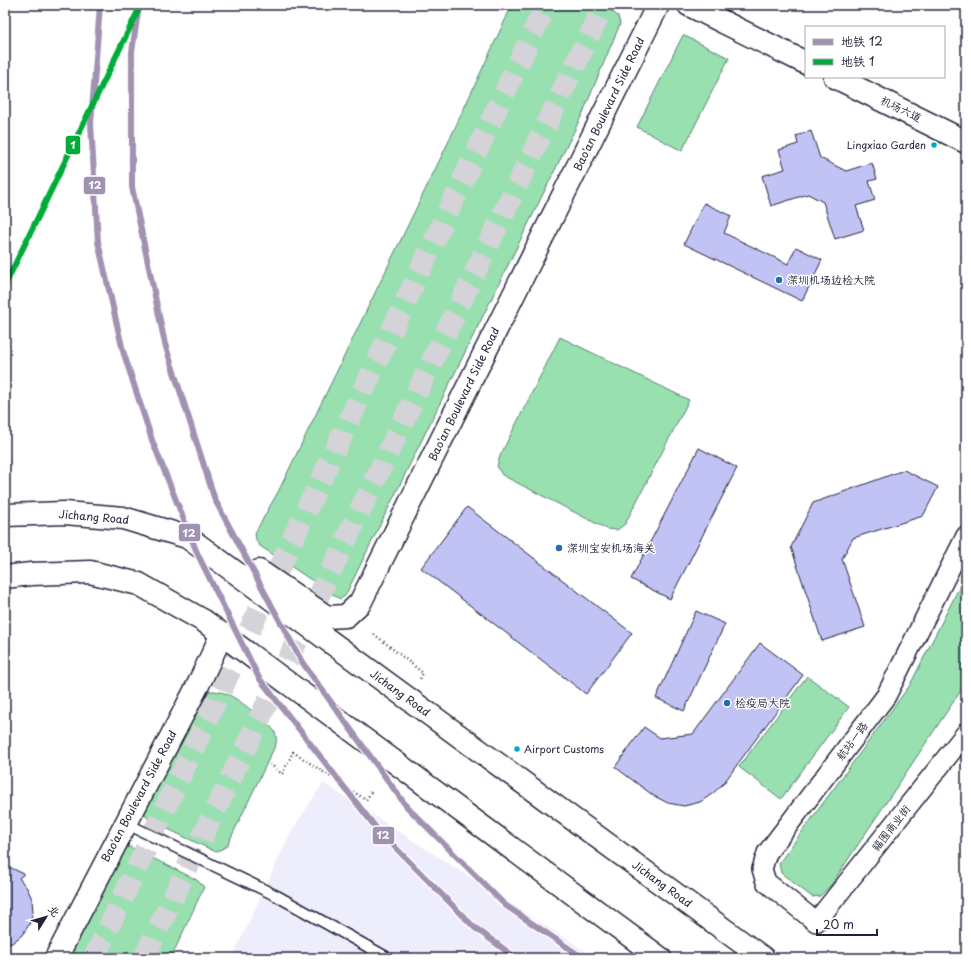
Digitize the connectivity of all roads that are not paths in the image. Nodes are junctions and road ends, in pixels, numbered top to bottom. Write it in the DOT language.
graph roads {
  1 [pos="658,5"];
  2 [pos="689,5"];
  3 [pos="805,63"];
  4 [pos="837,78"];
  5 [pos="966,142"];
  6 [pos="5,515"];
  7 [pos="966,536"];
  8 [pos="187,537"];
  9 [pos="5,577"];
  10 [pos="222,634"];
  11 [pos="966,733"];
  12 [pos="125,823"];
  13 [pos="816,922"];
  14 [pos="56,958"];
  15 [pos="388,958"];
  16 [pos="660,958"];
  17 [pos="763,958"];
  1 -- 8 [label="main road, Bao'an Boulevard Side Road"];
  2 -- 3 [label="main road"];
  4 -- 5 [label="main road, 机场六道"];
  6 -- 8 [label="main road, Jichang Road"];
  7 -- 13 [label="street, 航站一路"];
  8 -- 17 [label="main road, Jichang Road"];
  9 -- 10 [label="main road"];
  10 -- 12 [label="main road, Bao'an Boulevard Side Road"];
  10 -- 16 [label="main road"];
  11 -- 13 [label="street, 福围商业街"];
  12 -- 14 [label="main road, Bao'an Boulevard Side Road"];
  12 -- 15 [label="lane"];
}
